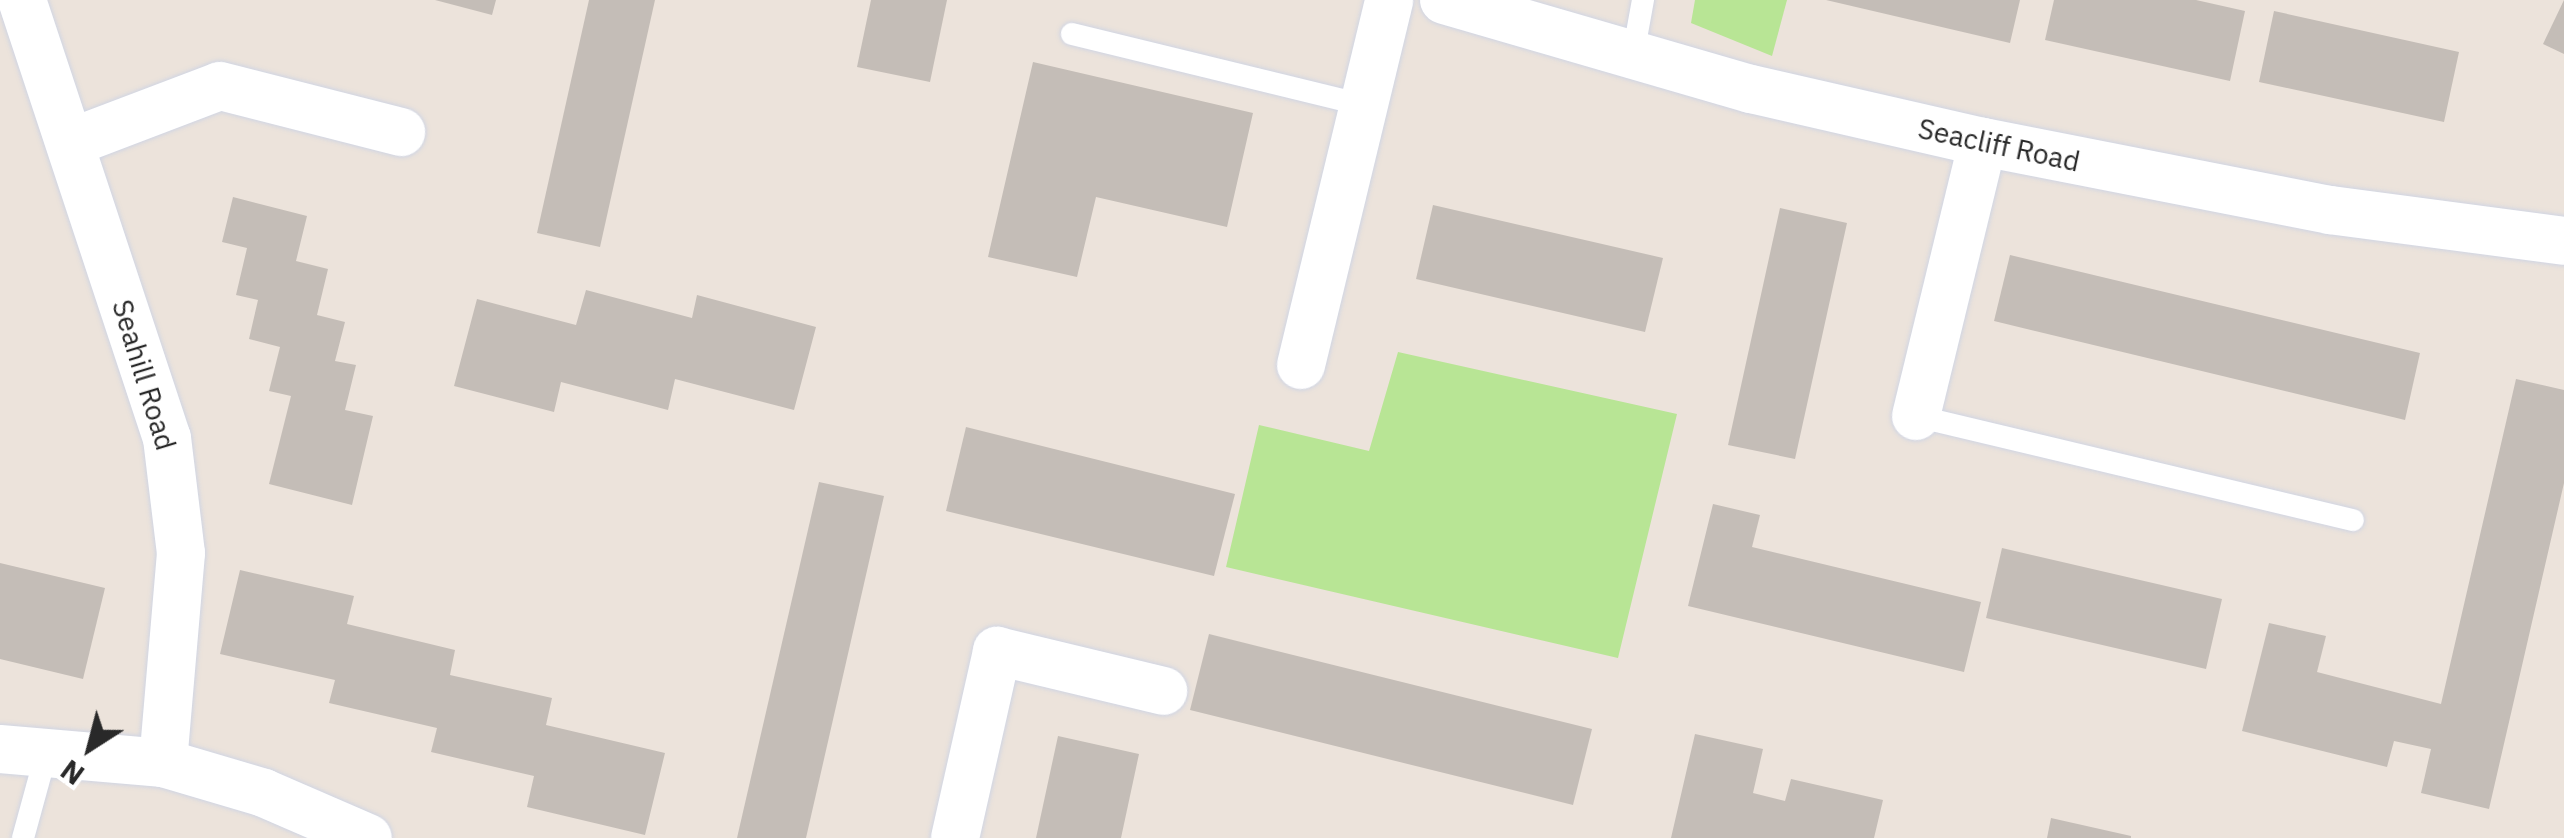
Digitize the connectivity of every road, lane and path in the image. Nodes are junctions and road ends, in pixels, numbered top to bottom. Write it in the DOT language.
graph roads {
  1 [pos="22,0"];
  2 [pos="1389,0"];
  3 [pos="1444,0"];
  4 [pos="1643,0"];
  5 [pos="1072,34"];
  6 [pos="1633,54"];
  7 [pos="1364,105"];
  8 [pos="402,132"];
  9 [pos="1983,142"];
  10 [pos="70,143"];
  11 [pos="2564,242"];
  12 [pos="1301,365"];
  13 [pos="1916,416"];
  14 [pos="2353,520"];
  15 [pos="1163,690"];
  16 [pos="0,748"];
  17 [pos="47,749"];
  18 [pos="163,763"];
  19 [pos="22,838"];
  20 [pos="368,838"];
  21 [pos="955,838"];
  1 -- 10 [label="street, Seahill Road"];
  2 -- 7 [label="street"];
  3 -- 6 [label="street, Seacliff Road"];
  4 -- 6 [label="lane"];
  5 -- 7 [label="lane"];
  6 -- 9 [label="street, Seacliff Road"];
  7 -- 12 [label="street"];
  8 -- 10 [label="street"];
  9 -- 11 [label="street, Seacliff Road"];
  9 -- 13 [label="street"];
  10 -- 18 [label="street, Seahill Road"];
  13 -- 14 [label="lane"];
  15 -- 21 [label="street"];
  16 -- 17 [label="street"];
  17 -- 18 [label="street"];
  17 -- 19 [label="lane"];
  18 -- 20 [label="street"];
}
